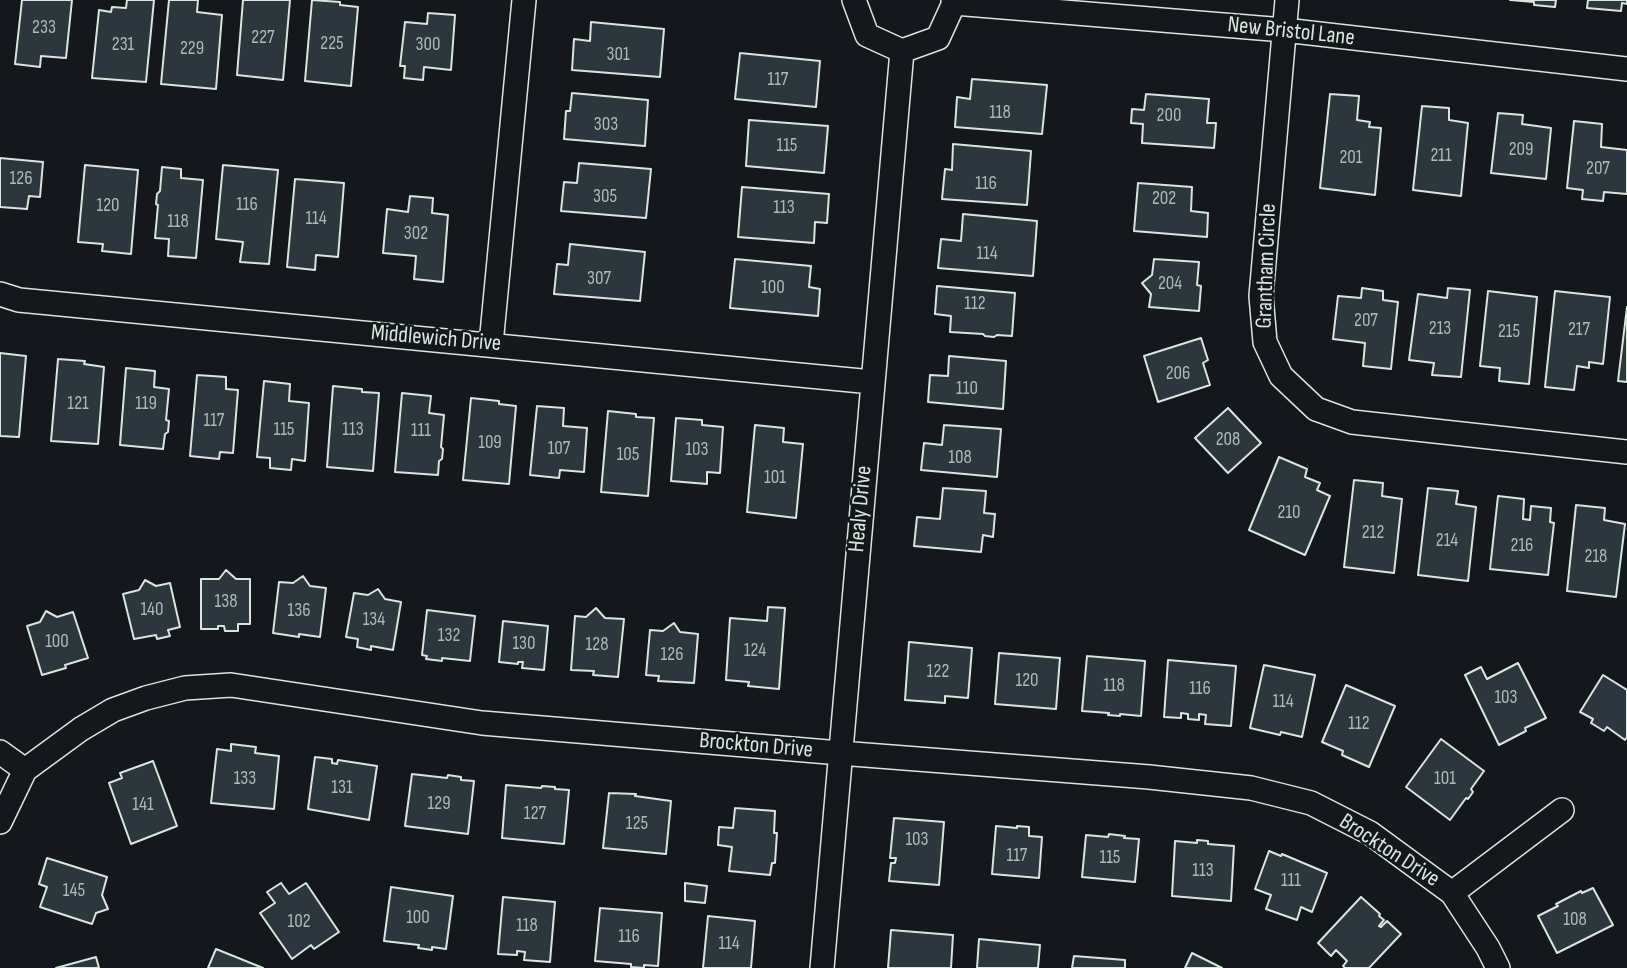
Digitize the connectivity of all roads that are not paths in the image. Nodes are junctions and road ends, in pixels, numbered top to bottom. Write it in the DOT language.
graph roads {
  1 [pos="524,0"];
  2 [pos="854,0"];
  3 [pos="1287,0"];
  4 [pos="953,2"];
  5 [pos="1284,30"];
  6 [pos="902,51"];
  7 [pos="1627,69"];
  8 [pos="0,294"];
  9 [pos="491,344"];
  10 [pos="872,382"];
  11 [pos="1627,452"];
  12 [pos="0,752"];
  13 [pos="840,753"];
  14 [pos="24,770"];
  15 [pos="1562,810"];
  16 [pos="0,822"];
  17 [pos="1452,893"];
  18 [pos="821,968"];
  19 [pos="1498,968"];
  1 -- 9 [label="street"];
  2 -- 6 [label="street"];
  3 -- 5 [label="street, Grantham Circle"];
  4 -- 5 [label="street, New Bristol Lane"];
  4 -- 6 [label="street"];
  5 -- 7 [label="street, New Bristol Lane"];
  5 -- 11 [label="street, Grantham Circle"];
  6 -- 10 [label="street, Healy Drive"];
  8 -- 9 [label="street, Middlewich Drive"];
  9 -- 10 [label="street, Middlewich Drive"];
  10 -- 13 [label="street, Healy Drive"];
  12 -- 14 [label="street"];
  13 -- 14 [label="street, Brockton Drive"];
  13 -- 17 [label="street, Brockton Drive"];
  13 -- 18 [label="street, Healy Drive"];
  14 -- 16 [label="street, Brockton Drive"];
  15 -- 17 [label="street"];
  17 -- 19 [label="street, Brockton Drive"];
}
